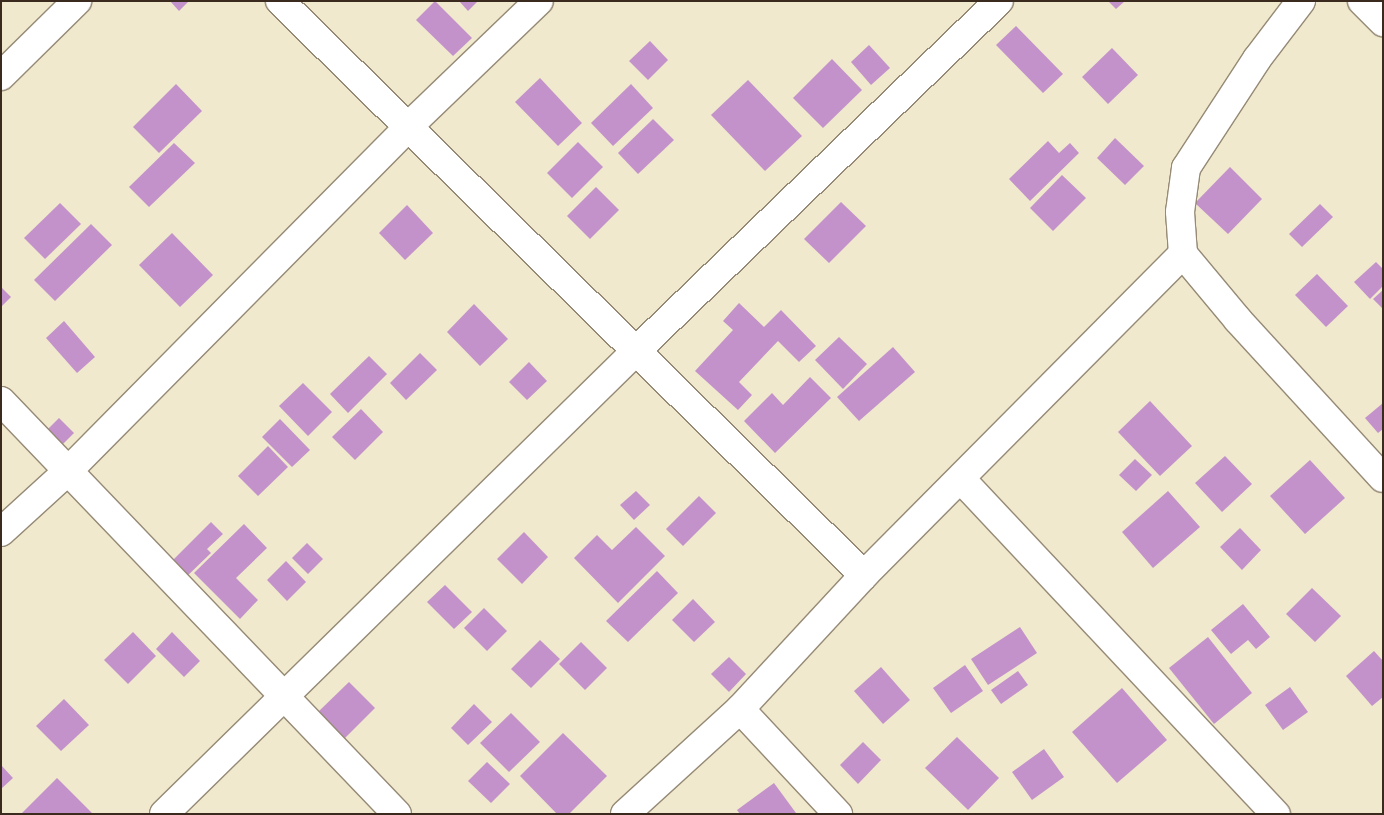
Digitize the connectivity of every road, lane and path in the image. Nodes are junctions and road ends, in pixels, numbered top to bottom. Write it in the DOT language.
graph roads {
  1 [pos="77,1"];
  2 [pos="280,1"];
  3 [pos="539,1"];
  4 [pos="999,1"];
  5 [pos="1300,1"];
  6 [pos="1362,1"];
  7 [pos="1383,22"];
  8 [pos="1,76"];
  9 [pos="409,126"];
  10 [pos="1183,254"];
  11 [pos="636,351"];
  12 [pos="1,401"];
  13 [pos="68,470"];
  14 [pos="961,478"];
  15 [pos="1383,478"];
  16 [pos="1,532"];
  17 [pos="864,575"];
  18 [pos="283,697"];
  19 [pos="740,709"];
  20 [pos="164,814"];
  21 [pos="398,814"];
  22 [pos="625,814"];
  23 [pos="838,814"];
  24 [pos="1276,814"];
  1 -- 8 [label="street"];
  2 -- 9 [label="street"];
  3 -- 9 [label="street"];
  4 -- 11 [label="street"];
  5 -- 10 [label="street"];
  6 -- 7 [label="street"];
  9 -- 11 [label="street"];
  9 -- 13 [label="street"];
  10 -- 14 [label="street"];
  10 -- 15 [label="street"];
  11 -- 17 [label="street"];
  11 -- 18 [label="street"];
  12 -- 13 [label="street"];
  13 -- 16 [label="street"];
  13 -- 18 [label="street"];
  14 -- 17 [label="street"];
  14 -- 24 [label="street"];
  17 -- 19 [label="street"];
  18 -- 20 [label="street"];
  18 -- 21 [label="street"];
  19 -- 22 [label="street"];
  19 -- 23 [label="street"];
}
